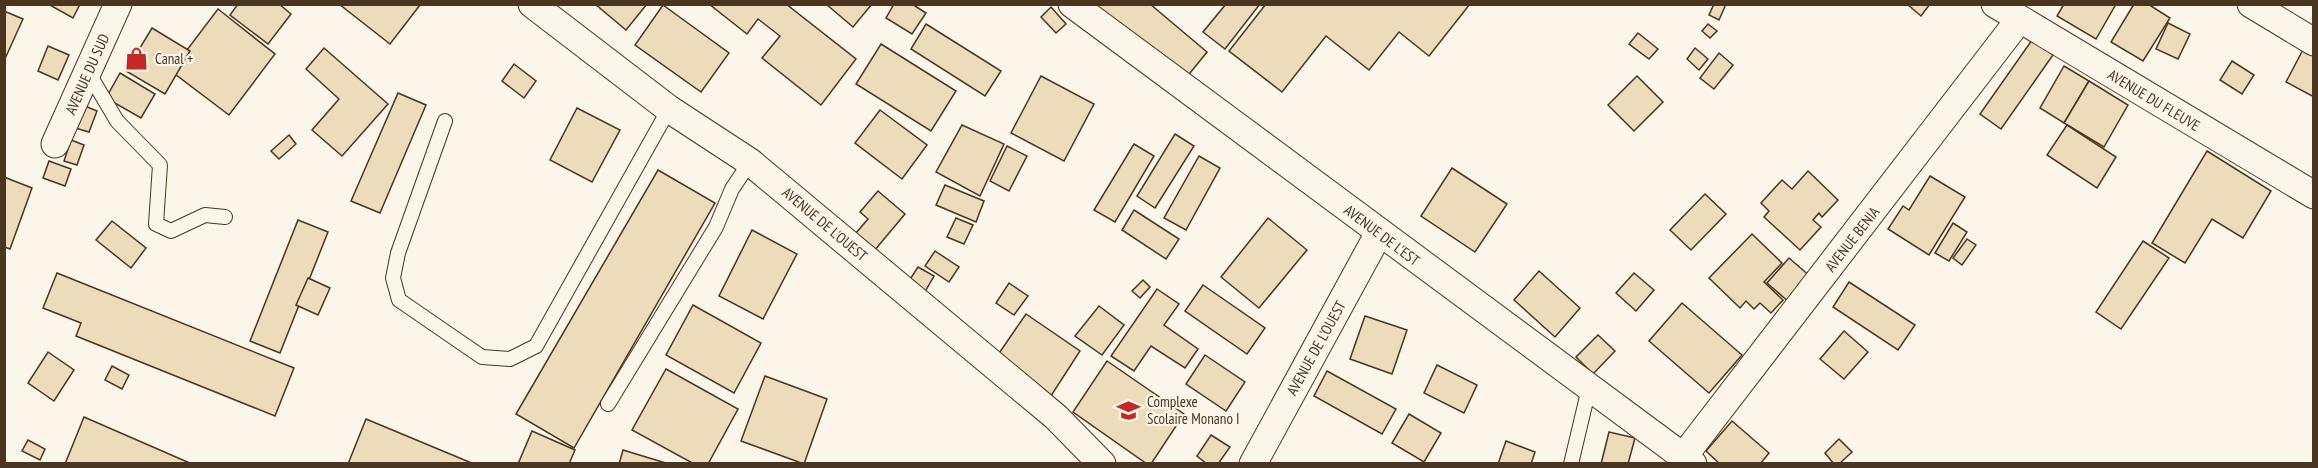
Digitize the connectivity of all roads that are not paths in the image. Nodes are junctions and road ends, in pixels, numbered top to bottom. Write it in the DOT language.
graph roads {
  1 [pos="118,4"];
  2 [pos="532,4"];
  3 [pos="1072,4"];
  4 [pos="1995,4"];
  5 [pos="2251,4"];
  6 [pos="2019,20"];
  7 [pos="2313,42"];
  8 [pos="87,72"];
  9 [pos="669,109"];
  10 [pos="445,121"];
  11 [pos="55,144"];
  12 [pos="750,162"];
  13 [pos="2313,195"];
  14 [pos="225,217"];
  15 [pos="1379,233"];
  16 [pos="1589,388"];
  17 [pos="608,404"];
  18 [pos="1688,460"];
  19 [pos="1102,464"];
  20 [pos="1253,464"];
  21 [pos="1571,464"];
  1 -- 8 [label="street, AVENUE DU SUD"];
  2 -- 9 [label="street, AVENUE DE L'OUEST"];
  3 -- 15 [label="street, AVENUE DE L'EST"];
  4 -- 6 [label="street, AVENUE DU FLEUVE"];
  5 -- 7 [label="street"];
  6 -- 13 [label="street, AVENUE DU FLEUVE"];
  6 -- 18 [label="street, AVENUE BENIA"];
  8 -- 11 [label="street, AVENUE DU SUD"];
  8 -- 14 [label="lane"];
  9 -- 10 [label="lane"];
  9 -- 12 [label="street, AVENUE DE L'OUEST"];
  12 -- 17 [label="lane"];
  12 -- 19 [label="street, AVENUE DE L'OUEST"];
  15 -- 16 [label="street, AVENUE DE L'EST"];
  15 -- 20 [label="street, AVENUE DE L'OUEST"];
  16 -- 18 [label="street, AVENUE DE L'EST"];
  16 -- 21 [label="lane"];
}
